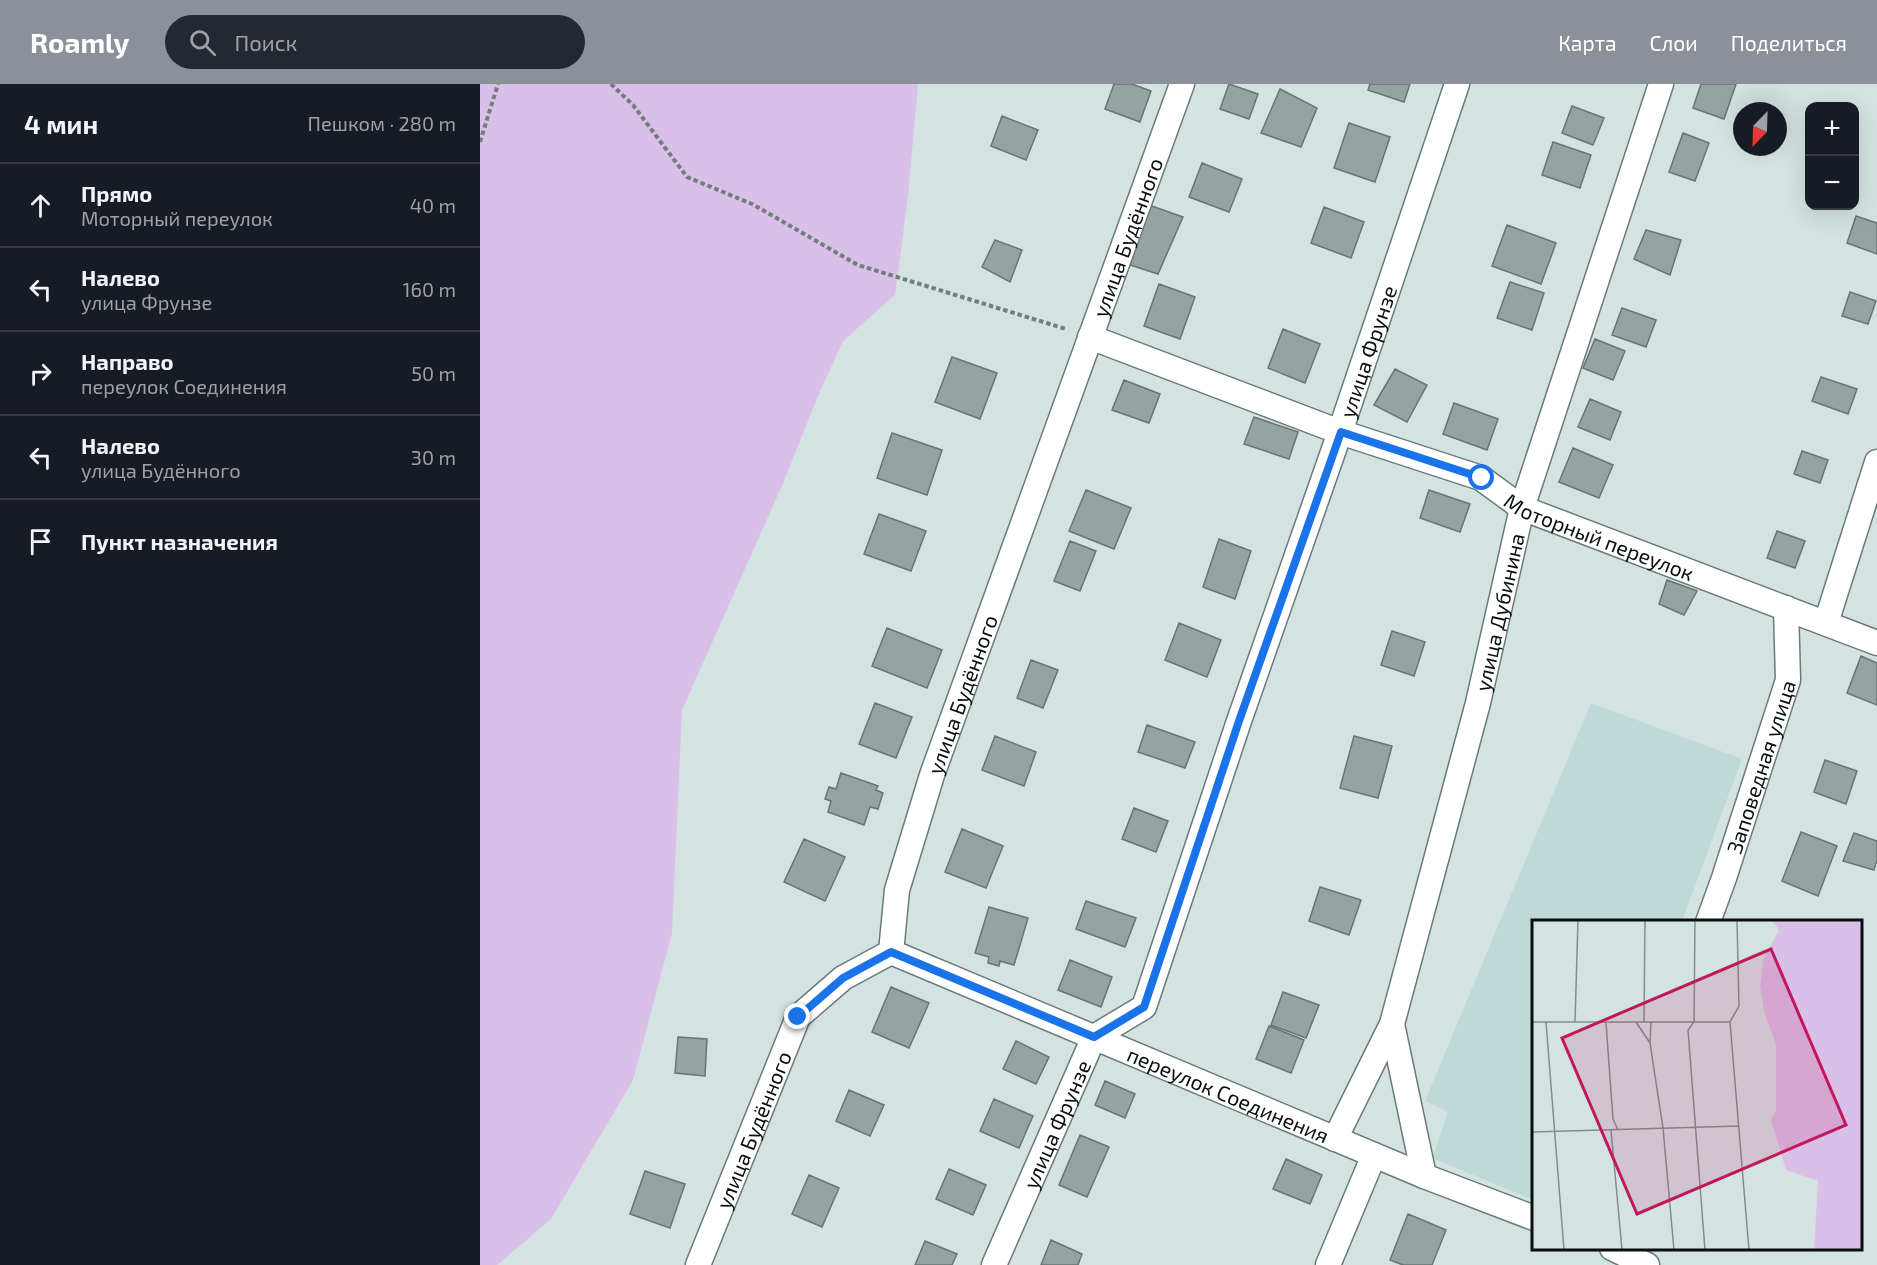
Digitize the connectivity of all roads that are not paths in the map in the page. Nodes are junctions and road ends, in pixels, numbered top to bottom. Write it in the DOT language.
graph roads {
  1 [pos="1182,84"];
  2 [pos="1457,84"];
  3 [pos="1661,84"];
  4 [pos="1090,337"];
  5 [pos="1341,432"];
  6 [pos="1877,462"];
  7 [pos="1522,508"];
  8 [pos="1786,608"];
  9 [pos="1826,623"];
  10 [pos="1877,643"];
  11 [pos="1708,920"];
  12 [pos="891,952"];
  13 [pos="1392,1023"];
  14 [pos="1094,1037"];
  15 [pos="1335,1139"];
  16 [pos="1374,1155"];
  17 [pos="1424,1176"];
  18 [pos="1532,1218"];
  19 [pos="1616,1250"];
  20 [pos="698,1265"];
  21 [pos="994,1265"];
  22 [pos="1328,1265"];
  23 [pos="1647,1265"];
  1 -- 4 [label="street, улица Будённого"];
  2 -- 5 [label="street, улица Фрунзе"];
  3 -- 7 [label="street, улица Дубинина"];
  4 -- 5 [label="street, Моторный переулок"];
  4 -- 12 [label="street, улица Будённого"];
  5 -- 7 [label="street, Моторный переулок"];
  5 -- 14 [label="street, улица Фрунзе"];
  6 -- 9 [label="street"];
  7 -- 8 [label="street, Моторный переулок"];
  7 -- 13 [label="street, улица Дубинина"];
  8 -- 9 [label="street, Моторный переулок"];
  8 -- 11 [label="street, Заповедная улица"];
  9 -- 10 [label="street, Моторный переулок"];
  12 -- 14 [label="street, переулок Соединения"];
  12 -- 20 [label="street, улица Будённого"];
  13 -- 15 [label="street, улица Дубинина"];
  13 -- 17 [label="street"];
  14 -- 15 [label="street, переулок Соединения"];
  14 -- 21 [label="street, улица Фрунзе"];
  15 -- 16 [label="street, переулок Соединения"];
  16 -- 17 [label="street, переулок Соединения"];
  16 -- 22 [label="street"];
  17 -- 18 [label="street, переулок Соединения"];
  19 -- 23 [label="street"];
}
